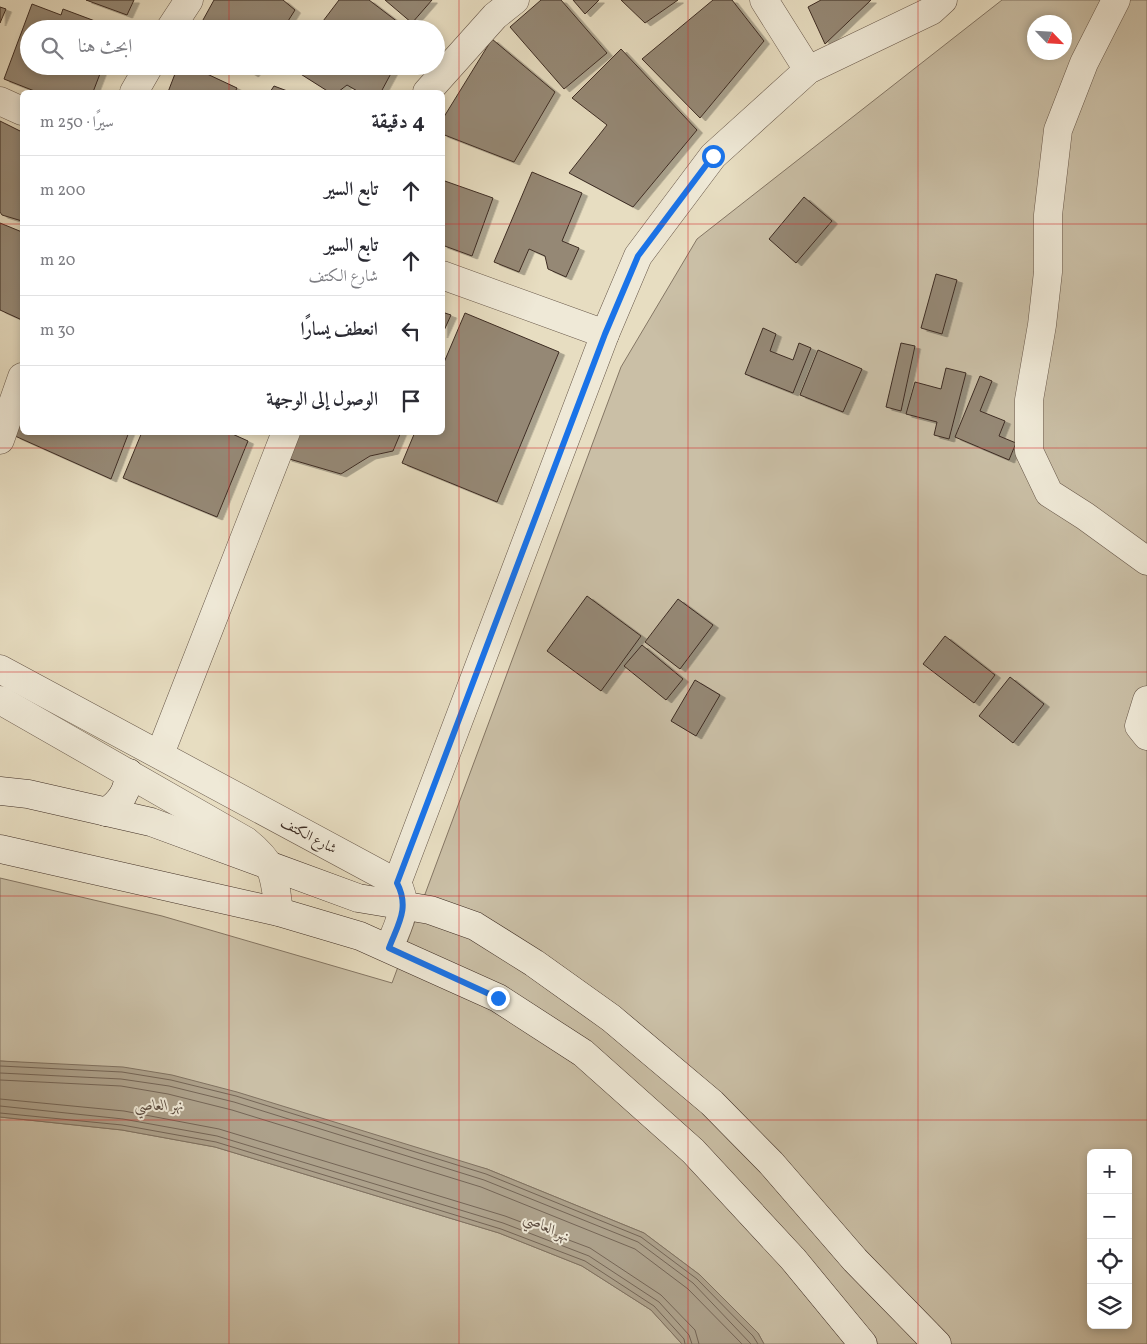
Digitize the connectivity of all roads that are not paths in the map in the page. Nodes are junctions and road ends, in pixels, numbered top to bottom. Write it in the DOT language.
graph roads {
  1 [pos="189,0"];
  2 [pos="515,0"];
  3 [pos="764,0"];
  4 [pos="943,0"];
  5 [pos="1116,0"];
  6 [pos="176,20"];
  7 [pos="808,70"];
  8 [pos="445,71"];
  9 [pos="144,75"];
  10 [pos="441,75"];
  11 [pos="135,90"];
  12 [pos="428,90"];
  13 [pos="0,101"];
  14 [pos="20,110"];
  15 [pos="445,276"];
  16 [pos="605,334"];
  17 [pos="20,382"];
  18 [pos="285,435"];
  19 [pos="0,440"];
  20 [pos="1147,561"];
  21 [pos="0,669"];
  22 [pos="0,700"];
  23 [pos="1147,700"];
  24 [pos="1147,736"];
  25 [pos="160,754"];
  26 [pos="129,773"];
  27 [pos="0,791"];
  28 [pos="106,812"];
  29 [pos="0,849"];
  30 [pos="273,868"];
  31 [pos="401,895"];
  32 [pos="279,912"];
  33 [pos="389,948"];
  34 [pos="864,1344"];
  35 [pos="937,1344"];
  1 -- 6 [label="street"];
  2 -- 8 [label="street"];
  3 -- 7 [label="street"];
  4 -- 7 [label="street"];
  5 -- 20 [label="street"];
  7 -- 16 [label="street"];
  9 -- 11 [label="street"];
  10 -- 12 [label="street"];
  13 -- 14 [label="street"];
  15 -- 16 [label="street"];
  16 -- 31 [label="street"];
  17 -- 19 [label="street"];
  18 -- 25 [label="street"];
  21 -- 25 [label="street, شارع الكتف"];
  22 -- 26 [label="street"];
  23 -- 24 [label="street"];
  25 -- 31 [label="street, شارع الكتف"];
  26 -- 28 [label="street"];
  26 -- 30 [label="street"];
  27 -- 28 [label="street"];
  28 -- 30 [label="street"];
  29 -- 32 [label="street"];
  30 -- 31 [label="street"];
  30 -- 32 [label="street"];
  31 -- 33 [label="street"];
  31 -- 35 [label="street"];
  32 -- 33 [label="street"];
  33 -- 34 [label="street"];
}
